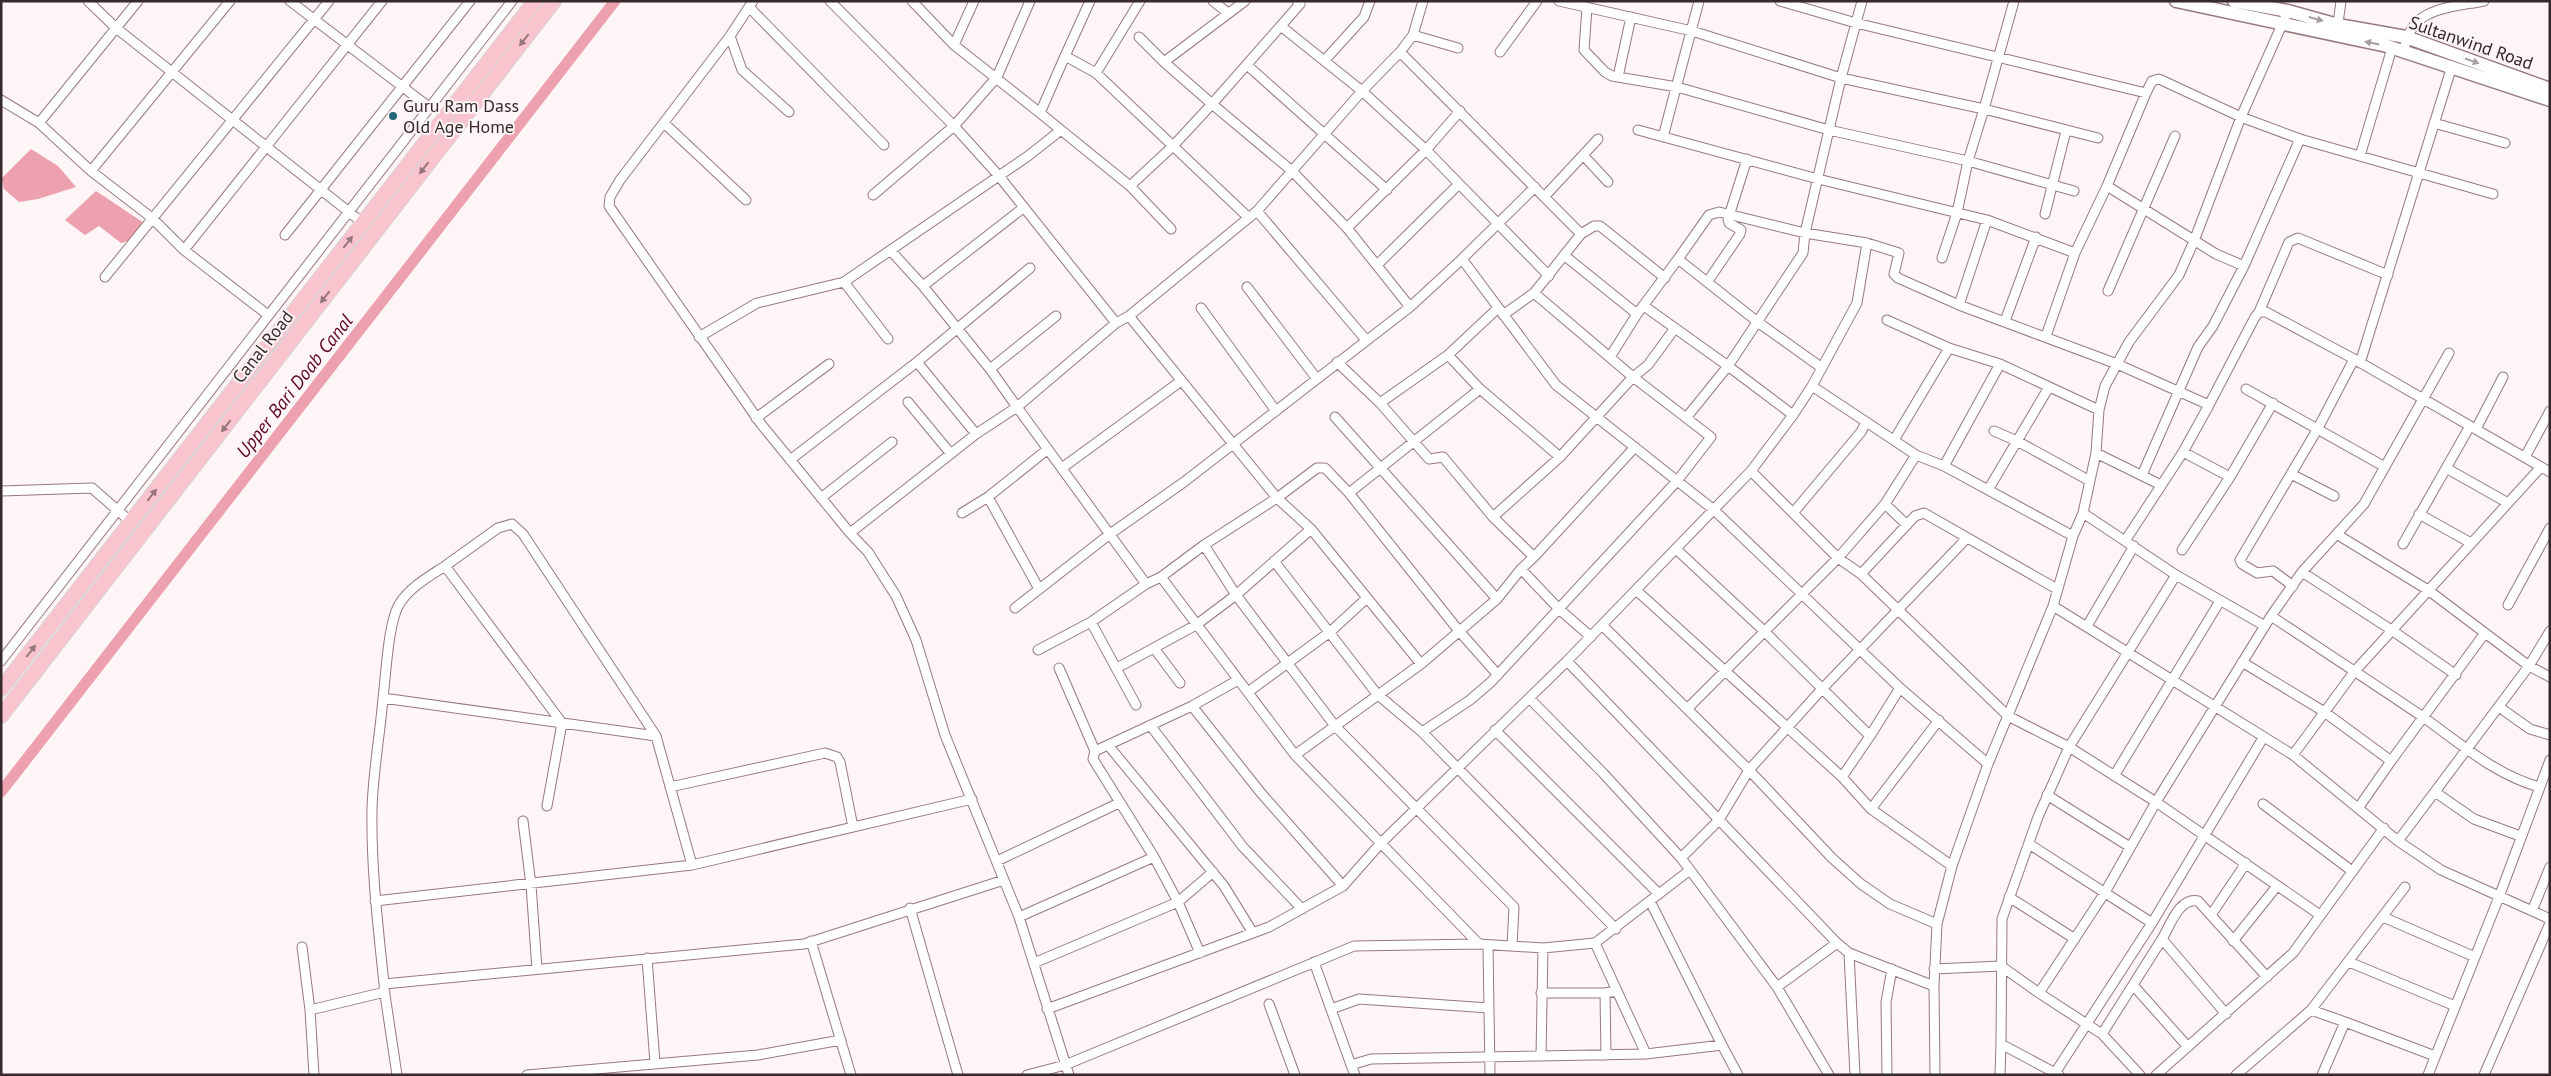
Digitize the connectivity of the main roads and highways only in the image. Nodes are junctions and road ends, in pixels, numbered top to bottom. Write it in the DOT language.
graph roads {
  1 [pos="554,1"];
  2 [pos="2176,1"];
  3 [pos="2239,2"];
  4 [pos="531,6"];
  5 [pos="2337,30"];
  6 [pos="2521,85"];
  7 [pos="2550,89"];
  8 [pos="2550,100"];
  9 [pos="1,689"];
  10 [pos="1,716"];
  1 -- 10 [label="main road, Canal Road, one-way"];
  2 -- 5 [label="main road"];
  3 -- 5 [label="main road, Sultanwind Road, one-way"];
  9 -- 4 [label="main road, Canal Road, one-way"];
  6 -- 5 [label="main road, one-way"];
  5 -- 6 [label="main road, Sultanwind Road, one-way"];
  6 -- 7 [label="main road, Sultanwind Road"];
  6 -- 8 [label="main road"];
}
